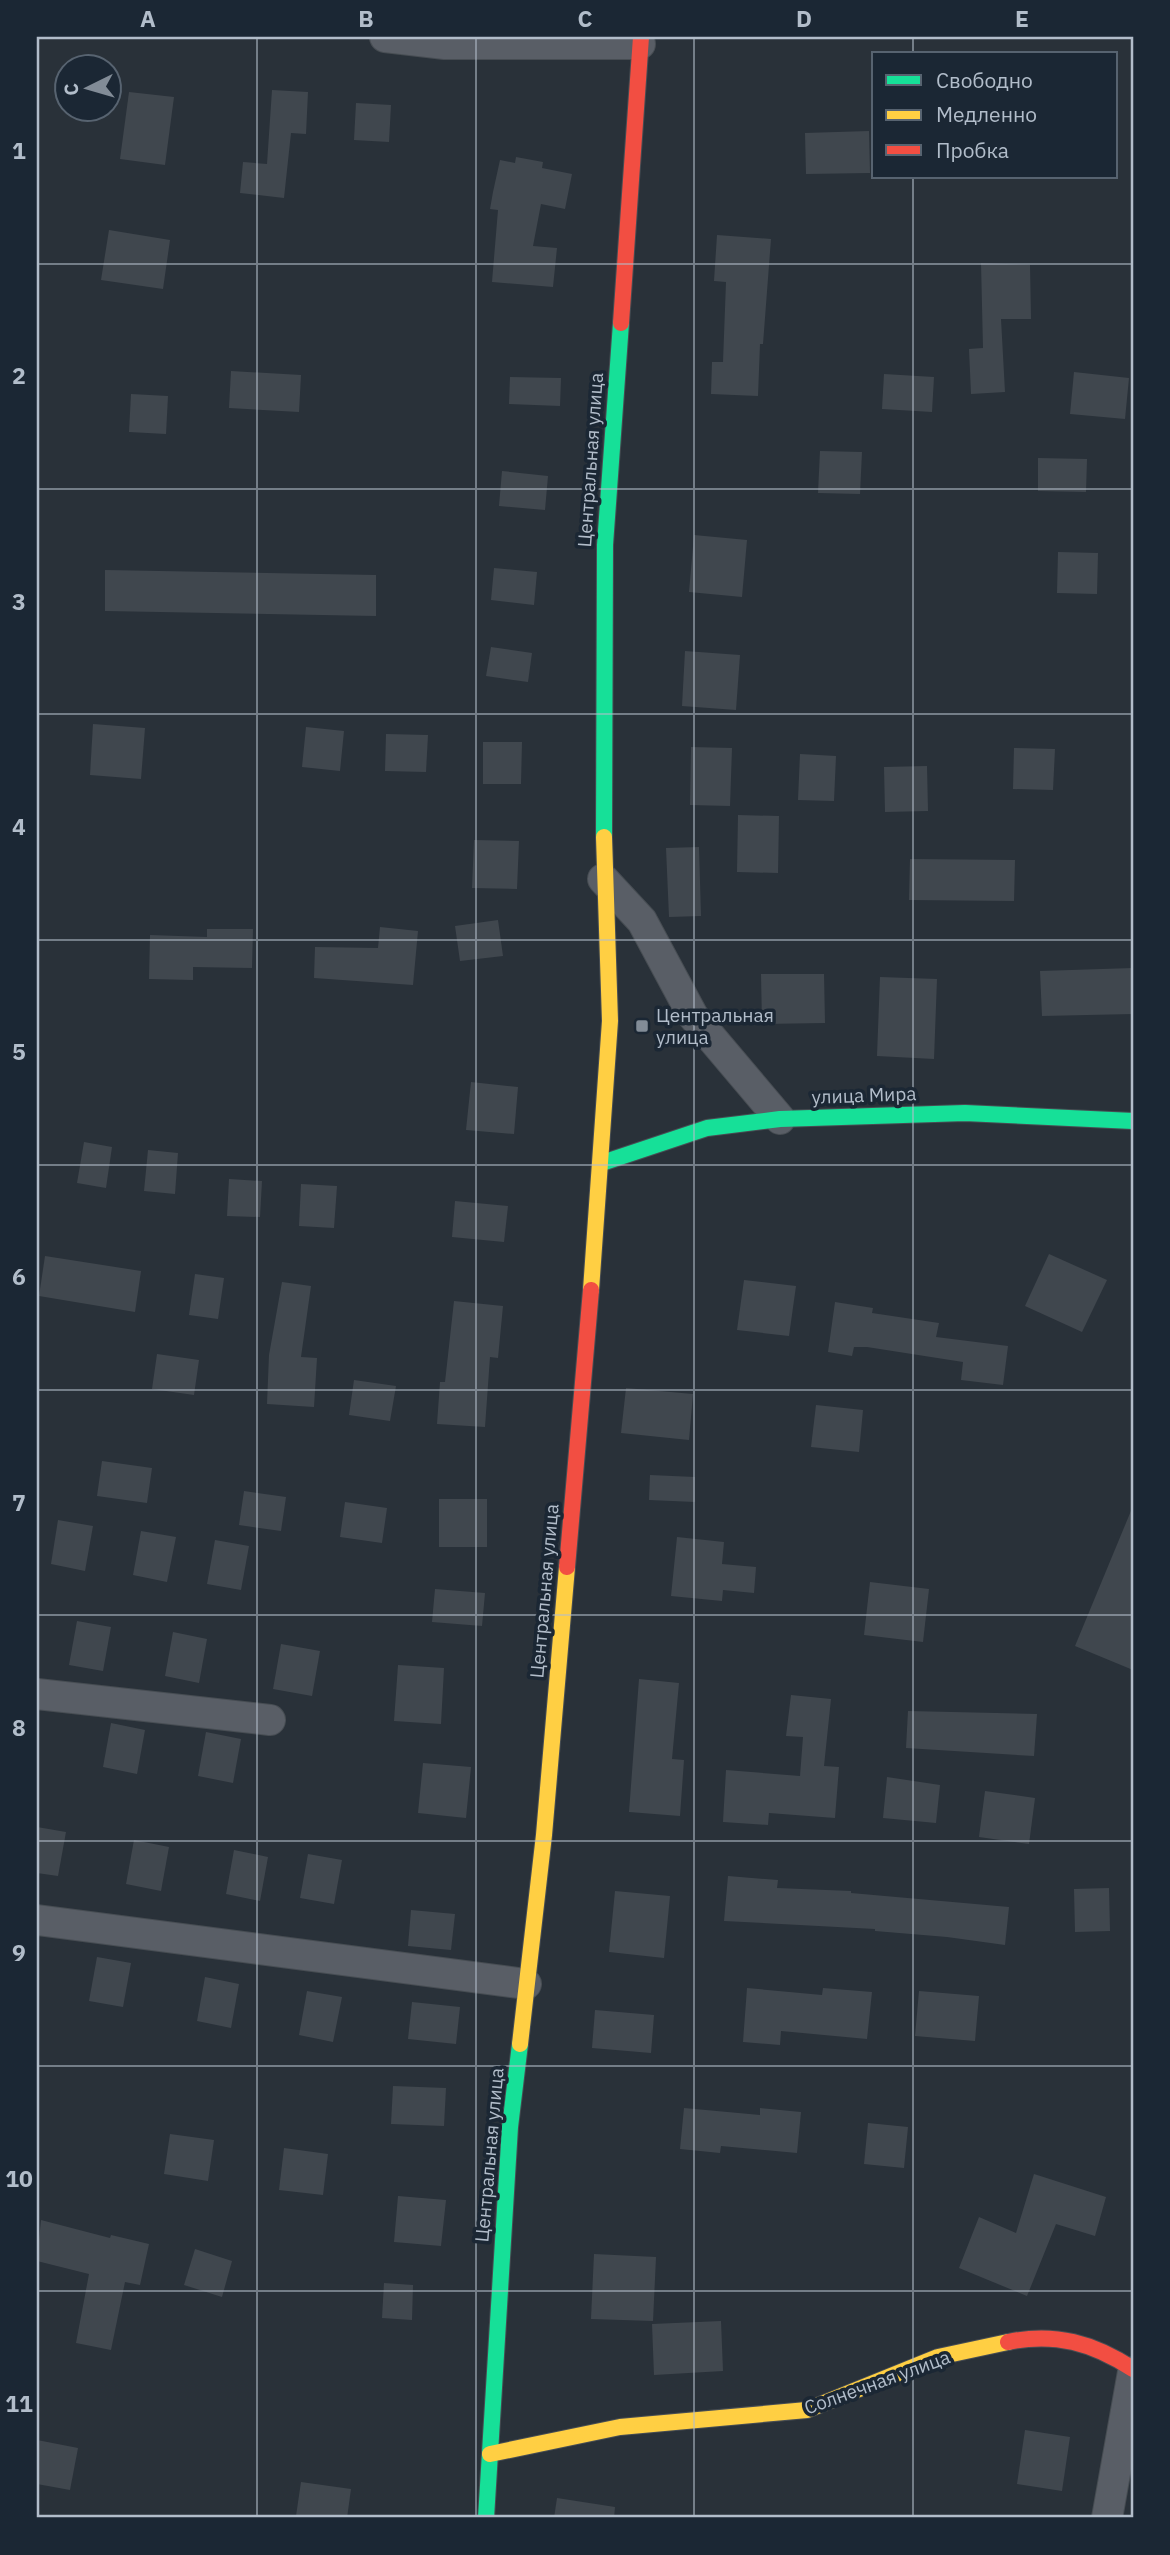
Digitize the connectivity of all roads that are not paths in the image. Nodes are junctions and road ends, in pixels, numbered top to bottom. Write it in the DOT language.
graph roads {
  1 [pos="384,37"];
  2 [pos="640,40"];
  3 [pos="603,879"];
  4 [pos="780,1119"];
  5 [pos="1133,1121"];
  6 [pos="602,1163"];
  7 [pos="37,1694"];
  8 [pos="270,1720"];
  9 [pos="37,1920"];
  10 [pos="526,1984"];
  11 [pos="1133,2370"];
  12 [pos="490,2454"];
  13 [pos="486,2518"];
  14 [pos="1107,2518"];
  1 -- 2 [label="street"];
  2 -- 3 [label="street, Центральная улица"];
  3 -- 4 [label="street"];
  3 -- 6 [label="street, Центральная улица"];
  4 -- 5 [label="street, улица Мира"];
  4 -- 6 [label="street, улица Мира"];
  6 -- 10 [label="street, Центральная улица"];
  7 -- 8 [label="street"];
  9 -- 10 [label="street"];
  10 -- 12 [label="street, Центральная улица"];
  11 -- 12 [label="street, Солнечная улица"];
  11 -- 14 [label="street, Солнечная улица"];
  12 -- 13 [label="street, Центральная улица"];
}
